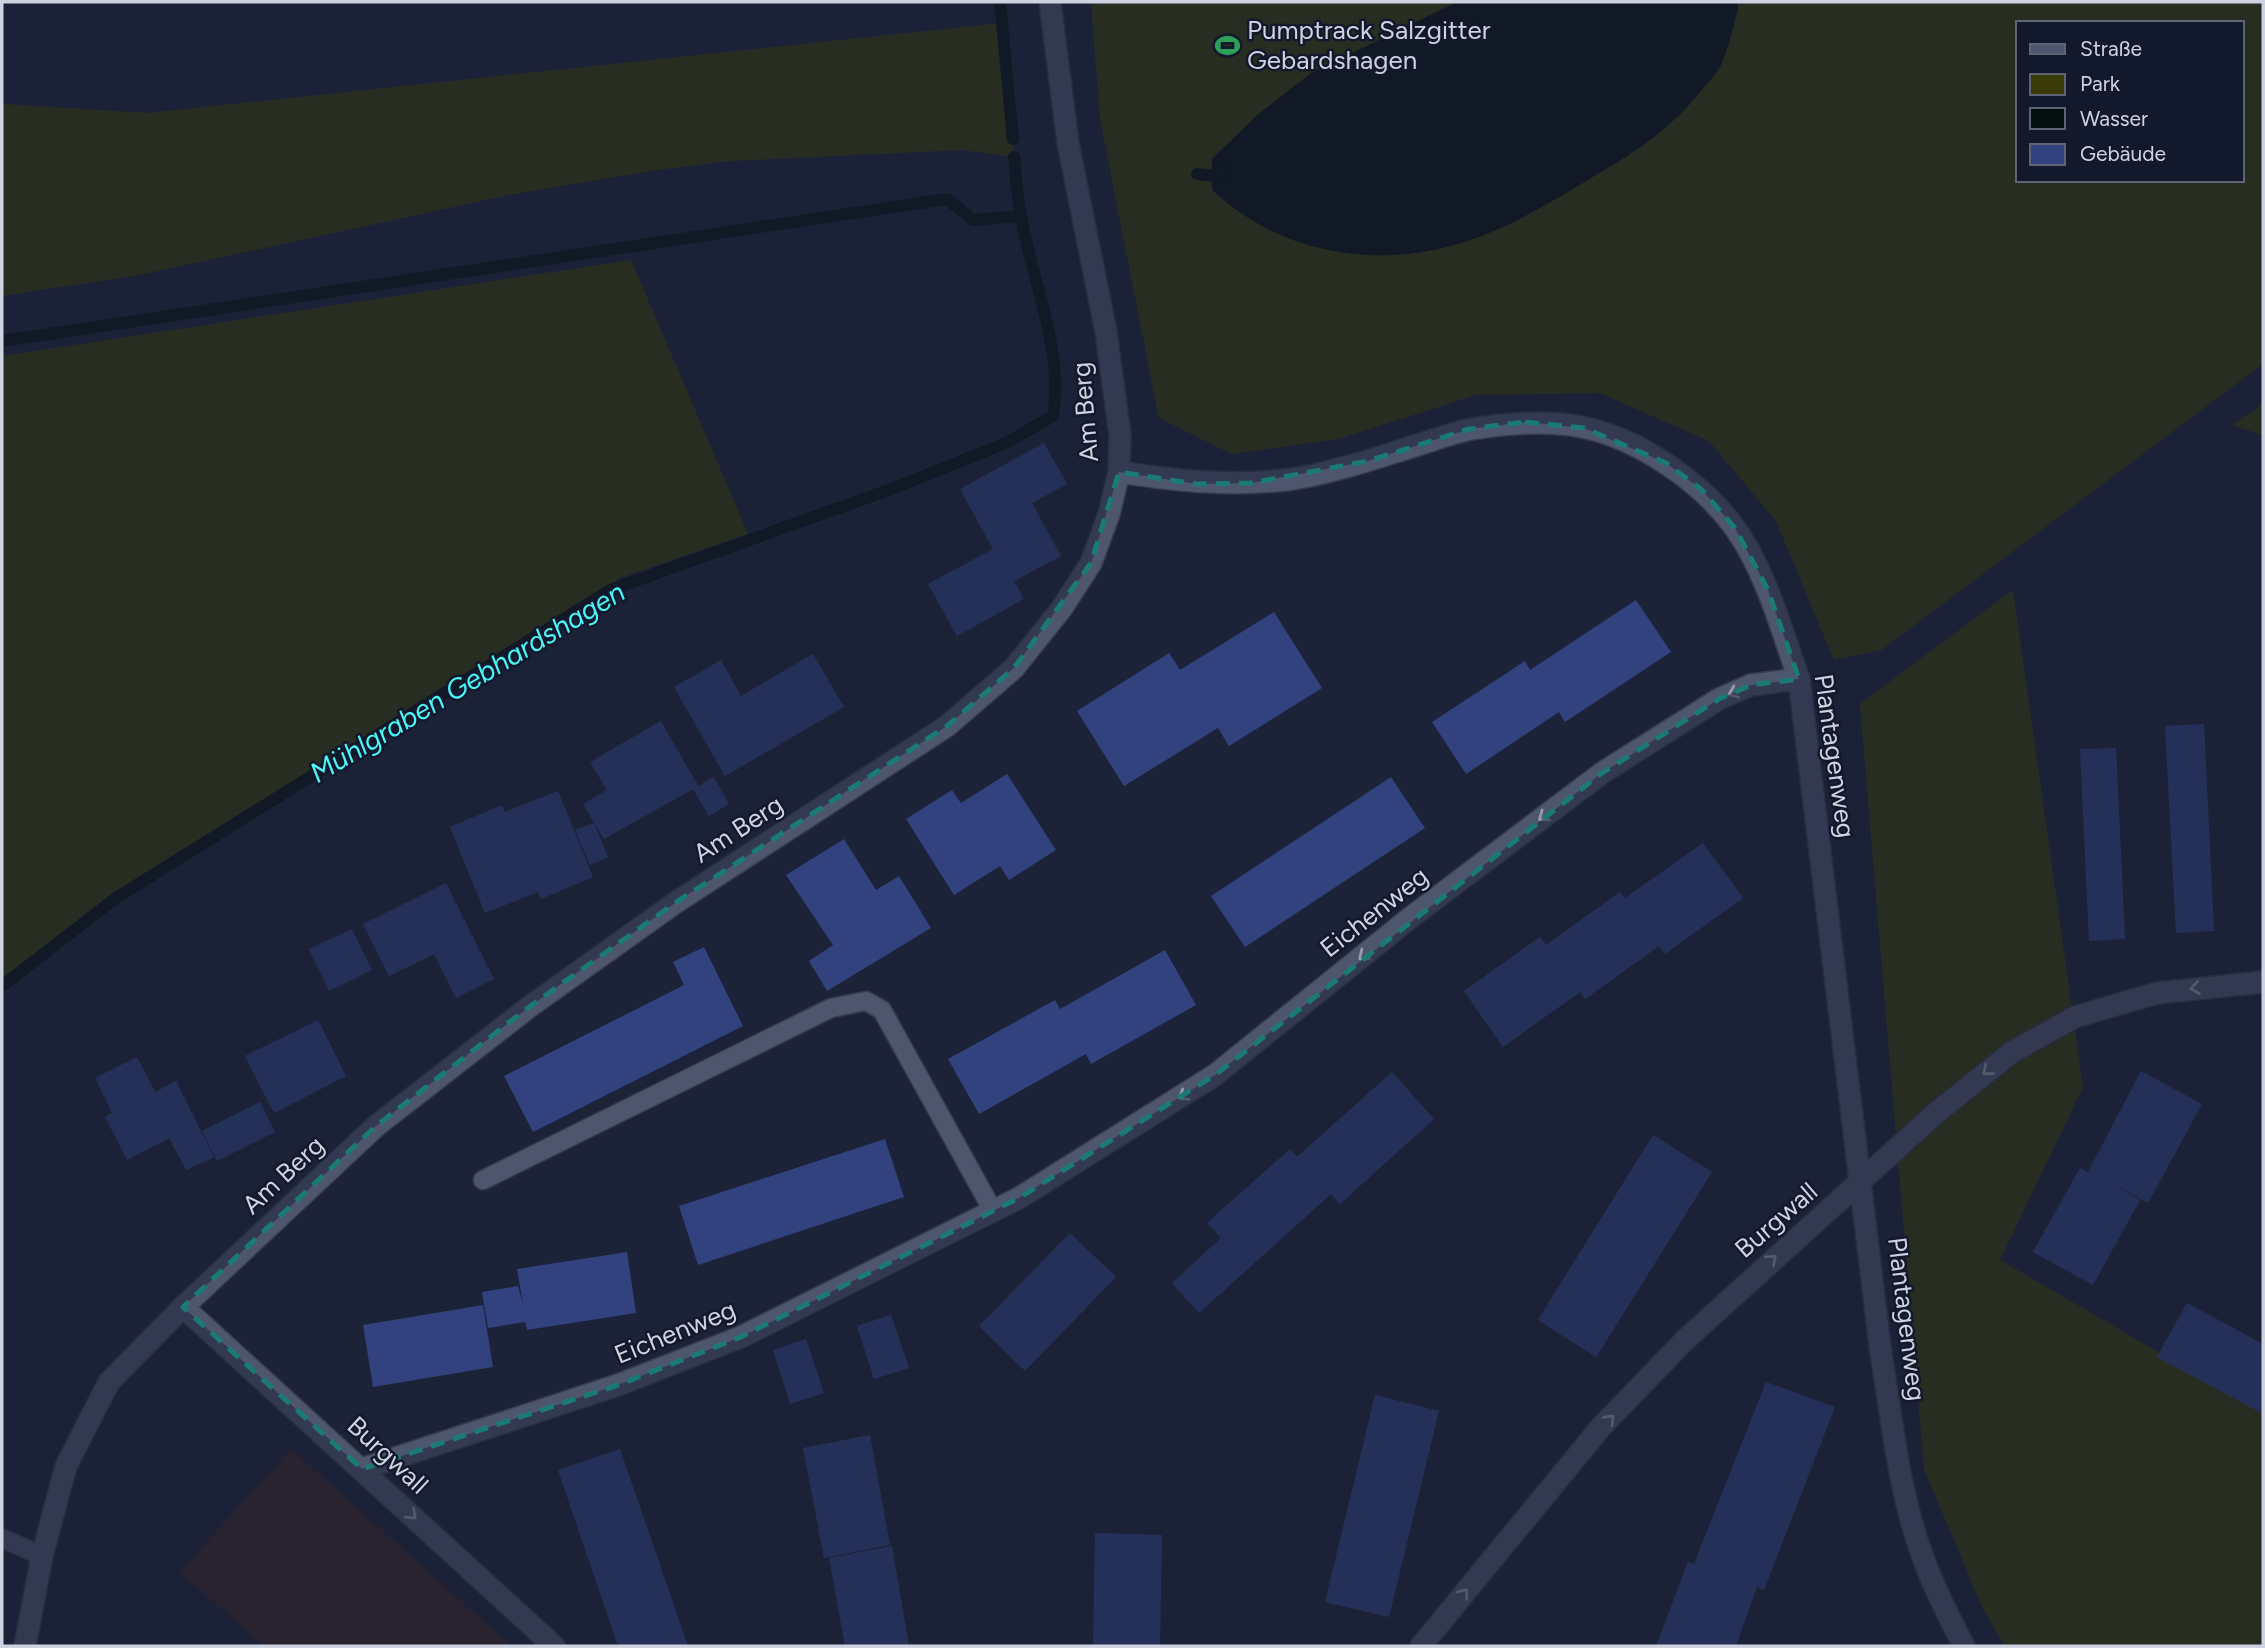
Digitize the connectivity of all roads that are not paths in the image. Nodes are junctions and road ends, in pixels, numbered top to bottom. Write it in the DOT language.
graph roads {
  1 [pos="1050,2"];
  2 [pos="1119,472"];
  3 [pos="1799,679"];
  4 [pos="2263,982"];
  5 [pos="483,1180"];
  6 [pos="1862,1182"];
  7 [pos="993,1211"];
  8 [pos="183,1307"];
  9 [pos="362,1469"];
  10 [pos="2,1538"];
  11 [pos="42,1556"];
  12 [pos="24,1646"];
  13 [pos="554,1646"];
  14 [pos="1421,1646"];
  15 [pos="1965,1646"];
  1 -- 2 [label="street, Am Berg"];
  2 -- 3 [label="street, Plantagenweg"];
  2 -- 8 [label="street, Am Berg"];
  3 -- 6 [label="street, Plantagenweg"];
  3 -- 7 [label="street, Eichenweg, one-way"];
  4 -- 6 [label="street, Burgwall, one-way"];
  5 -- 7 [label="lane"];
  14 -- 6 [label="street, Burgwall, one-way"];
  6 -- 15 [label="street, Plantagenweg"];
  7 -- 9 [label="street, Eichenweg"];
  8 -- 9 [label="street, Burgwall"];
  8 -- 11 [label="street, Am Berg"];
  9 -- 13 [label="street, Burgwall, one-way"];
  10 -- 11 [label="lane"];
  11 -- 12 [label="street, Am Berg"];
}
